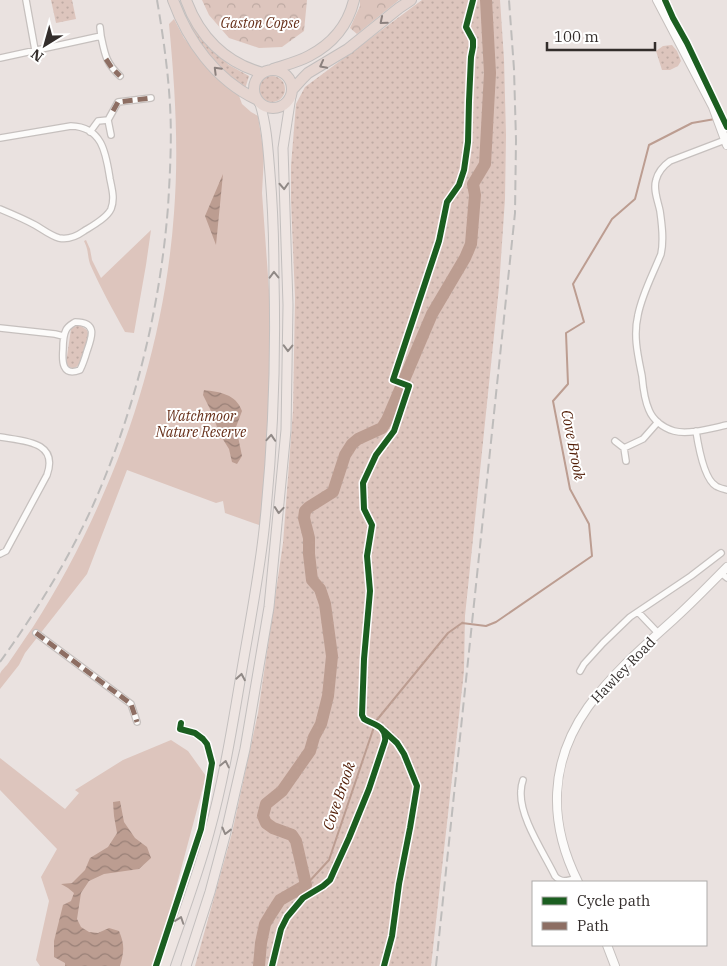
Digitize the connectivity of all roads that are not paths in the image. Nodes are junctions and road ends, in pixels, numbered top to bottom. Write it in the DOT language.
graph roads {
  1 [pos="26,0"];
  2 [pos="173,0"];
  3 [pos="186,0"];
  4 [pos="354,0"];
  5 [pos="411,0"];
  6 [pos="657,0"];
  7 [pos="100,28"];
  8 [pos="101,36"];
  9 [pos="35,50"];
  10 [pos="0,58"];
  11 [pos="267,71"];
  12 [pos="120,76"];
  13 [pos="292,93"];
  14 [pos="151,98"];
  15 [pos="258,102"];
  16 [pos="108,120"];
  17 [pos="90,132"];
  18 [pos="111,135"];
  19 [pos="0,138"];
  20 [pos="726,142"];
  21 [pos="0,209"];
  22 [pos="0,328"];
  23 [pos="64,336"];
  24 [pos="658,422"];
  25 [pos="727,425"];
  26 [pos="696,431"];
  27 [pos="0,437"];
  28 [pos="615,441"];
  29 [pos="624,448"];
  30 [pos="626,462"];
  31 [pos="727,490"];
  32 [pos="721,553"];
  33 [pos="0,554"];
  34 [pos="725,573"];
  35 [pos="638,612"];
  36 [pos="36,633"];
  37 [pos="658,634"];
  38 [pos="580,671"];
  39 [pos="138,722"];
  40 [pos="523,780"];
  41 [pos="577,880"];
  42 [pos="607,946"];
  43 [pos="165,966"];
  44 [pos="185,966"];
  45 [pos="615,966"];
  1 -- 9 [label="street"];
  15 -- 2 [label="highway, one-way"];
  3 -- 11 [label="highway"];
  4 -- 11 [label="highway"];
  5 -- 13 [label="highway, one-way"];
  6 -- 20 [label="main road"];
  7 -- 8 [label="street"];
  8 -- 9 [label="street"];
  8 -- 12 [label="street"];
  9 -- 10 [label="street"];
  11 -- 13 [label="highway"];
  11 -- 15 [label="highway"];
  13 -- 15 [label="highway"];
  13 -- 44 [label="main road, one-way"];
  14 -- 16 [label="street"];
  43 -- 15 [label="main road, one-way"];
  16 -- 17 [label="street"];
  16 -- 18 [label="street"];
  17 -- 19 [label="street"];
  17 -- 21 [label="street"];
  20 -- 24 [label="street"];
  22 -- 23 [label="street"];
  23 -- 23 [label="street"];
  24 -- 26 [label="street"];
  24 -- 29 [label="street"];
  25 -- 26 [label="street"];
  26 -- 31 [label="street"];
  27 -- 33 [label="street"];
  28 -- 29 [label="street"];
  29 -- 30 [label="street"];
  32 -- 35 [label="street"];
  34 -- 37 [label="main road, Hawley Road"];
  35 -- 37 [label="street, Hawley Road"];
  35 -- 38 [label="street"];
  36 -- 39 [label="street"];
  37 -- 41 [label="main road, Hawley Road"];
  40 -- 41 [label="street, Hawley Road"];
  42 -- 45 [label="main road"];
}
